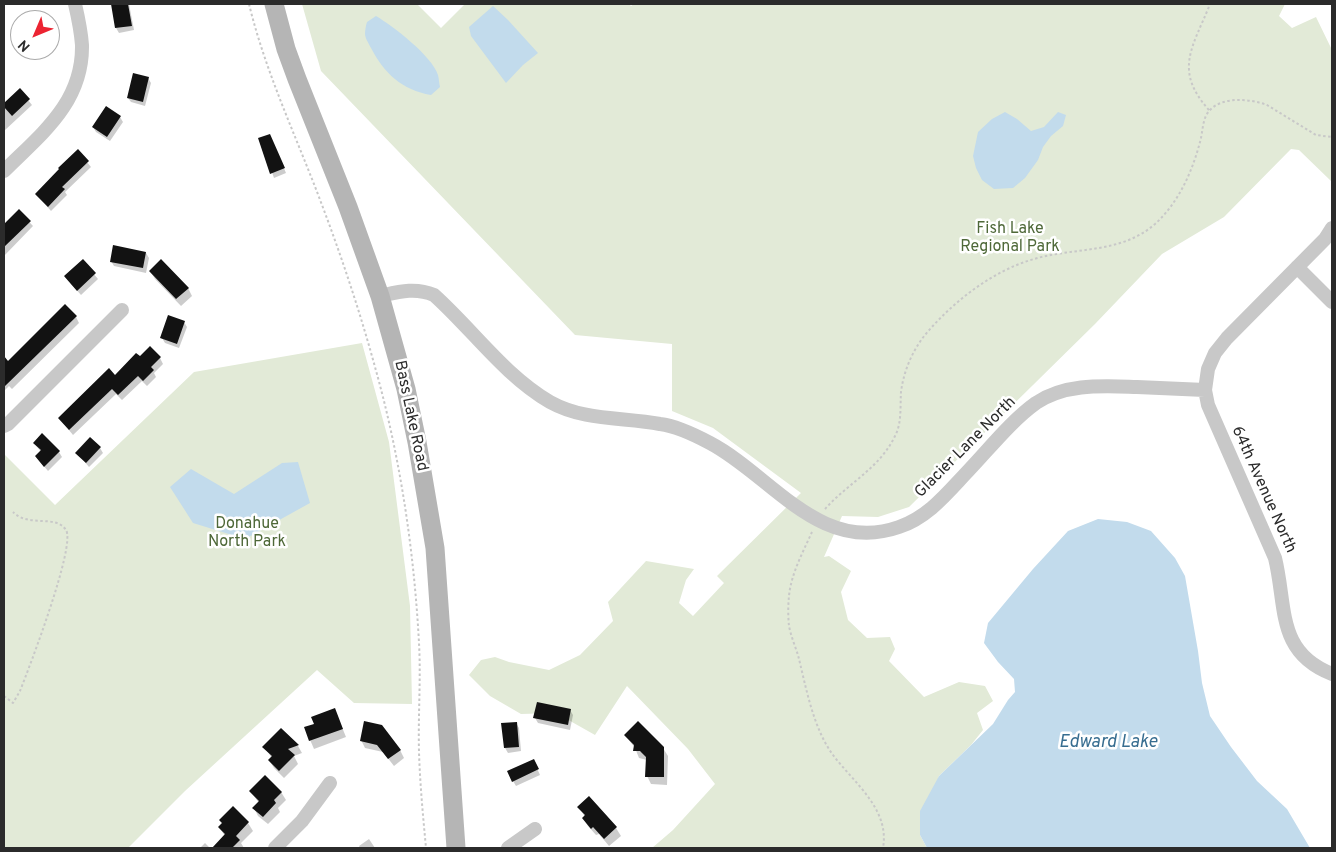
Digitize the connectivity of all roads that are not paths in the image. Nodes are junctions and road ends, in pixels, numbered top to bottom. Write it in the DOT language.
graph roads {
  1 [pos="75,4"];
  2 [pos="274,4"];
  3 [pos="4,171"];
  4 [pos="1332,228"];
  5 [pos="1297,267"];
  6 [pos="380,296"];
  7 [pos="1332,302"];
  8 [pos="122,310"];
  9 [pos="1205,390"];
  10 [pos="4,426"];
  11 [pos="1332,674"];
  12 [pos="330,783"];
  13 [pos="536,829"];
  14 [pos="275,848"];
  15 [pos="456,848"];
  16 [pos="508,848"];
  1 -- 3 [label="street"];
  2 -- 6 [label="main road, Bass Lake Road"];
  4 -- 5 [label="street"];
  5 -- 7 [label="street"];
  5 -- 9 [label="street"];
  6 -- 9 [label="street, Glacier Lane North"];
  6 -- 15 [label="main road, Bass Lake Road"];
  8 -- 10 [label="street"];
  9 -- 11 [label="street, 64th Avenue North"];
  12 -- 14 [label="street"];
  13 -- 16 [label="street"];
}
